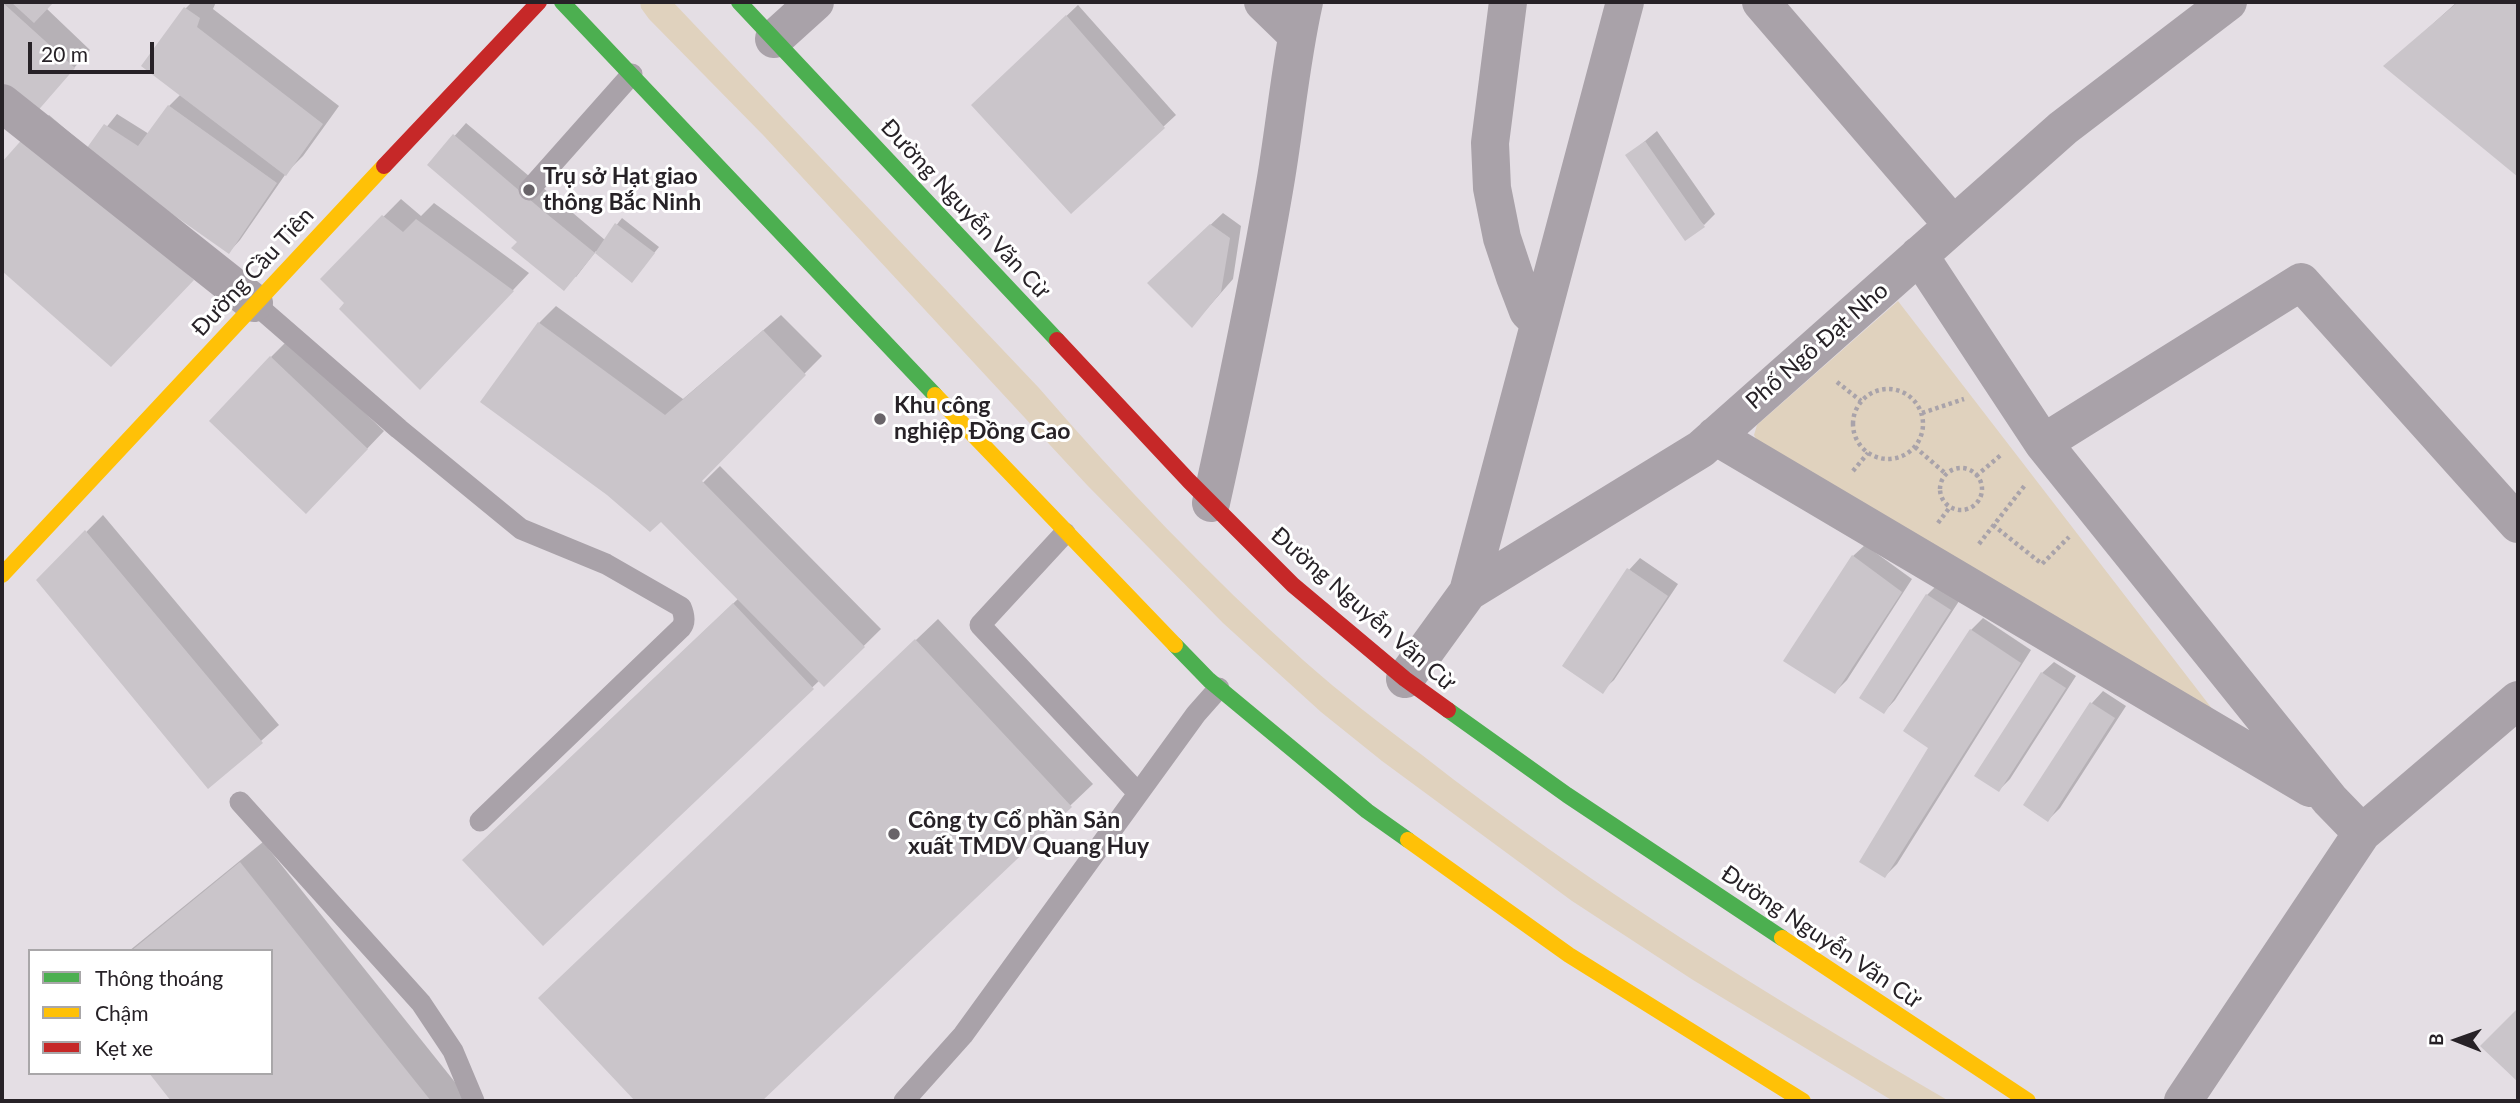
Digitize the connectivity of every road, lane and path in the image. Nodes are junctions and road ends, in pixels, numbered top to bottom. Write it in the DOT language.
graph roads {
  1 [pos="539,2"];
  2 [pos="562,2"];
  3 [pos="739,2"];
  4 [pos="815,2"];
  5 [pos="1263,2"];
  6 [pos="1508,2"];
  7 [pos="1625,2"];
  8 [pos="1761,2"];
  9 [pos="2228,2"];
  10 [pos="1301,18"];
  11 [pos="775,39"];
  12 [pos="632,74"];
  13 [pos="2,103"];
  14 [pos="529,190"];
  15 [pos="1953,225"];
  16 [pos="1919,255"];
  17 [pos="254,303"];
  18 [pos="1539,322"];
  19 [pos="1833,379"];
  20 [pos="1964,399"];
  21 [pos="1861,401"];
  22 [pos="1922,413"];
  23 [pos="1715,436"];
  24 [pos="2043,443"];
  25 [pos="1915,447"];
  26 [pos="2005,451"];
  27 [pos="1946,474"];
  28 [pos="1976,476"];
  29 [pos="2028,481"];
  30 [pos="1211,503"];
  31 [pos="2518,524"];
  32 [pos="1993,526"];
  33 [pos="1065,533"];
  34 [pos="2071,535"];
  35 [pos="1978,545"];
  36 [pos="2,576"];
  37 [pos="1468,592"];
  38 [pos="1405,679"];
  39 [pos="1219,688"];
  40 [pos="2518,700"];
  41 [pos="1138,793"];
  42 [pos="2330,800"];
  43 [pos="240,802"];
  44 [pos="480,821"];
  45 [pos="2362,833"];
  46 [pos="1797,1100"];
  47 [pos="474,1101"];
  48 [pos="904,1101"];
  49 [pos="2028,1101"];
  50 [pos="2183,1101"];
  1 -- 17 [label="main road, Đường Cầu Tiên"];
  2 -- 12 [label="main road"];
  3 -- 11 [label="main road, Đường Nguyễn Văn Cừ"];
  4 -- 11 [label="street"];
  5 -- 10 [label="street"];
  6 -- 18 [label="street"];
  7 -- 18 [label="street"];
  8 -- 15 [label="street"];
  9 -- 15 [label="street, Phố Ngô Đạt Nho"];
  10 -- 30 [label="street"];
  11 -- 30 [label="main road, Đường Nguyễn Văn Cừ"];
  12 -- 14 [label="lane"];
  12 -- 33 [label="main road"];
  13 -- 17 [label="street"];
  15 -- 16 [label="street, Phố Ngô Đạt Nho"];
  16 -- 23 [label="street, Phố Ngô Đạt Nho"];
  16 -- 24 [label="street"];
  17 -- 36 [label="main road, Đường Cầu Tiên"];
  17 -- 44 [label="lane"];
  18 -- 37 [label="street"];
  19 -- 21 [label="path"];
  20 -- 22 [label="path"];
  21 -- 22 [label="path"];
  21 -- 25 [label="path"];
  22 -- 25 [label="path"];
  23 -- 37 [label="street, Phố Ngô Đạt Nho"];
  23 -- 42 [label="street"];
  24 -- 31 [label="street"];
  24 -- 42 [label="street"];
  25 -- 27 [label="path"];
  26 -- 28 [label="path"];
  27 -- 28 [label="path"];
  27 -- 28 [label="path"];
  29 -- 32 [label="path"];
  30 -- 38 [label="main road, Đường Nguyễn Văn Cừ"];
  32 -- 34 [label="path"];
  32 -- 35 [label="path"];
  33 -- 39 [label="main road"];
  33 -- 41 [label="lane"];
  37 -- 38 [label="street, Phố Ngô Đạt Nho"];
  38 -- 49 [label="main road, Đường Nguyễn Văn Cừ"];
  39 -- 41 [label="lane"];
  39 -- 46 [label="main road"];
  40 -- 45 [label="street"];
  41 -- 48 [label="lane"];
  42 -- 45 [label="street"];
  43 -- 47 [label="lane"];
  45 -- 50 [label="street"];
}
